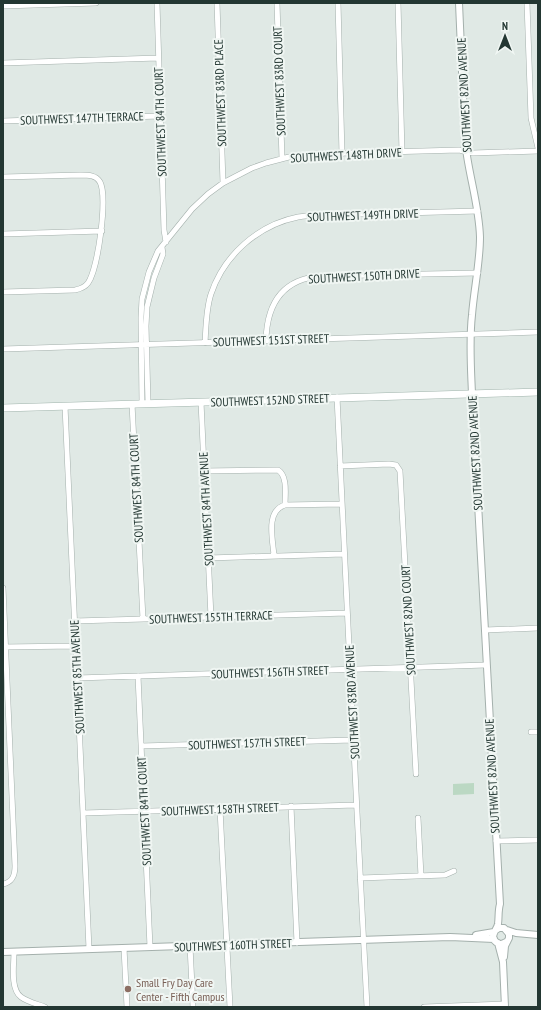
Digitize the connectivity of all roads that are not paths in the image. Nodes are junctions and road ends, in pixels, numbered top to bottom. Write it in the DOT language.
graph roads {
  1 [pos="96,3"];
  2 [pos="157,3"];
  3 [pos="217,3"];
  4 [pos="277,3"];
  5 [pos="338,3"];
  6 [pos="398,3"];
  7 [pos="460,3"];
  8 [pos="527,3"];
  9 [pos="47,4"];
  10 [pos="3,6"];
  11 [pos="158,58"];
  12 [pos="3,63"];
  13 [pos="160,116"];
  14 [pos="3,121"];
  15 [pos="538,148"];
  16 [pos="538,151"];
  17 [pos="402,152"];
  18 [pos="466,152"];
  19 [pos="342,154"];
  20 [pos="282,158"];
  21 [pos="3,177"];
  22 [pos="223,184"];
  23 [pos="478,211"];
  24 [pos="102,231"];
  25 [pos="3,234"];
  26 [pos="166,242"];
  27 [pos="162,247"];
  28 [pos="478,273"];
  29 [pos="3,292"];
  30 [pos="538,332"];
  31 [pos="470,333"];
  32 [pos="266,340"];
  33 [pos="205,342"];
  34 [pos="147,344"];
  35 [pos="140,345"];
  36 [pos="3,349"];
  37 [pos="538,392"];
  38 [pos="472,394"];
  39 [pos="337,397"];
  40 [pos="201,402"];
  41 [pos="145,403"];
  42 [pos="132,404"];
  43 [pos="65,406"];
  44 [pos="3,408"];
  45 [pos="340,466"];
  46 [pos="204,471"];
  47 [pos="342,504"];
  48 [pos="285,505"];
  49 [pos="344,554"];
  50 [pos="274,556"];
  51 [pos="208,558"];
  52 [pos="3,588"];
  53 [pos="347,613"];
  54 [pos="211,617"];
  55 [pos="143,619"];
  56 [pos="74,621"];
  57 [pos="538,628"];
  58 [pos="485,630"];
  59 [pos="76,646"];
  60 [pos="4,647"];
  61 [pos="486,665"];
  62 [pos="411,668"];
  63 [pos="350,669"];
  64 [pos="138,676"];
  65 [pos="77,678"];
  66 [pos="531,732"];
  67 [pos="538,732"];
  68 [pos="354,740"];
  69 [pos="141,746"];
  70 [pos="416,774"];
  71 [pos="356,805"];
  72 [pos="291,806"];
  73 [pos="220,809"];
  74 [pos="144,811"];
  75 [pos="83,813"];
  76 [pos="418,818"];
  77 [pos="538,840"];
  78 [pos="496,841"];
  79 [pos="454,871"];
  80 [pos="421,876"];
  81 [pos="360,878"];
  82 [pos="3,884"];
  83 [pos="500,904"];
  84 [pos="506,930"];
  85 [pos="495,931"];
  86 [pos="538,935"];
  87 [pos="462,937"];
  88 [pos="364,940"];
  89 [pos="496,941"];
  90 [pos="507,941"];
  91 [pos="297,943"];
  92 [pos="227,944"];
  93 [pos="190,946"];
  94 [pos="150,947"];
  95 [pos="124,948"];
  96 [pos="89,949"];
  97 [pos="3,952"];
  98 [pos="14,952"];
  99 [pos="502,962"];
  100 [pos="505,1005"];
  101 [pos="45,1007"];
  102 [pos="127,1007"];
  103 [pos="194,1007"];
  104 [pos="230,1007"];
  105 [pos="367,1007"];
  106 [pos="424,1007"];
  1 -- 9 [label="street"];
  2 -- 11 [label="street, SOUTHWEST 84TH COURT"];
  3 -- 22 [label="street, SOUTHWEST 83RD PLACE"];
  4 -- 20 [label="street, SOUTHWEST 83RD COURT"];
  5 -- 19 [label="street"];
  6 -- 17 [label="street"];
  7 -- 18 [label="street, SOUTHWEST 82ND AVENUE"];
  8 -- 15 [label="street"];
  9 -- 10 [label="street"];
  11 -- 12 [label="street"];
  11 -- 13 [label="street, SOUTHWEST 84TH COURT"];
  13 -- 14 [label="street, SOUTHWEST 147TH TERRACE"];
  13 -- 26 [label="street, SOUTHWEST 84TH COURT"];
  16 -- 18 [label="street, SOUTHWEST 148TH DRIVE"];
  17 -- 18 [label="street, SOUTHWEST 148TH DRIVE"];
  17 -- 19 [label="street, SOUTHWEST 148TH DRIVE"];
  18 -- 23 [label="street, SOUTHWEST 82ND AVENUE"];
  19 -- 20 [label="street, SOUTHWEST 148TH DRIVE"];
  20 -- 22 [label="street, SOUTHWEST 148TH DRIVE"];
  21 -- 24 [label="street"];
  22 -- 26 [label="street, SOUTHWEST 148TH DRIVE"];
  23 -- 28 [label="street, SOUTHWEST 82ND AVENUE"];
  23 -- 33 [label="street, SOUTHWEST 149TH DRIVE"];
  24 -- 25 [label="street"];
  24 -- 29 [label="street"];
  26 -- 27 [label="street, SOUTHWEST 148TH DRIVE"];
  27 -- 34 [label="street"];
  27 -- 35 [label="street"];
  28 -- 31 [label="street, SOUTHWEST 82ND AVENUE"];
  28 -- 32 [label="street, SOUTHWEST 150TH DRIVE"];
  30 -- 31 [label="street, SOUTHWEST 151ST STREET"];
  31 -- 32 [label="street, SOUTHWEST 151ST STREET"];
  31 -- 38 [label="street, SOUTHWEST 82ND AVENUE"];
  32 -- 33 [label="street, SOUTHWEST 151ST STREET"];
  33 -- 34 [label="street, SOUTHWEST 151ST STREET"];
  34 -- 35 [label="street, SOUTHWEST 151ST STREET"];
  34 -- 41 [label="street"];
  35 -- 36 [label="street, SOUTHWEST 151ST STREET"];
  35 -- 41 [label="street"];
  37 -- 38 [label="main road, SOUTHWEST 152ND STREET"];
  38 -- 39 [label="main road, SOUTHWEST 152ND STREET"];
  38 -- 58 [label="street, SOUTHWEST 82ND AVENUE"];
  39 -- 40 [label="main road, SOUTHWEST 152ND STREET"];
  39 -- 45 [label="street, SOUTHWEST 83RD AVENUE"];
  40 -- 41 [label="main road, SOUTHWEST 152ND STREET"];
  40 -- 46 [label="street, SOUTHWEST 84TH AVENUE"];
  41 -- 42 [label="main road, SOUTHWEST 152ND STREET"];
  42 -- 43 [label="main road, SOUTHWEST 152ND STREET"];
  42 -- 55 [label="street, SOUTHWEST 84TH COURT"];
  43 -- 44 [label="main road, SOUTHWEST 152ND STREET"];
  43 -- 56 [label="street, SOUTHWEST 85TH AVENUE"];
  45 -- 47 [label="street, SOUTHWEST 83RD AVENUE"];
  45 -- 62 [label="street, SOUTHWEST 82ND COURT"];
  46 -- 48 [label="street"];
  46 -- 51 [label="street, SOUTHWEST 84TH AVENUE"];
  47 -- 48 [label="street"];
  47 -- 49 [label="street, SOUTHWEST 83RD AVENUE"];
  48 -- 50 [label="street"];
  49 -- 50 [label="street"];
  49 -- 53 [label="street, SOUTHWEST 83RD AVENUE"];
  50 -- 51 [label="street"];
  51 -- 54 [label="street, SOUTHWEST 84TH AVENUE"];
  52 -- 60 [label="street"];
  53 -- 54 [label="street, SOUTHWEST 155TH TERRACE"];
  53 -- 63 [label="street, SOUTHWEST 83RD AVENUE"];
  54 -- 55 [label="street, SOUTHWEST 155TH TERRACE"];
  55 -- 56 [label="street, SOUTHWEST 155TH TERRACE"];
  56 -- 59 [label="street, SOUTHWEST 85TH AVENUE"];
  57 -- 58 [label="street"];
  58 -- 61 [label="street, SOUTHWEST 82ND AVENUE"];
  59 -- 60 [label="street"];
  59 -- 65 [label="street, SOUTHWEST 85TH AVENUE"];
  60 -- 82 [label="street"];
  61 -- 62 [label="street, SOUTHWEST 156TH STREET"];
  61 -- 78 [label="street, SOUTHWEST 82ND AVENUE"];
  62 -- 63 [label="street, SOUTHWEST 156TH STREET"];
  62 -- 70 [label="street, SOUTHWEST 82ND COURT"];
  63 -- 64 [label="street, SOUTHWEST 156TH STREET"];
  63 -- 68 [label="street, SOUTHWEST 83RD AVENUE"];
  64 -- 65 [label="street, SOUTHWEST 156TH STREET"];
  64 -- 69 [label="street, SOUTHWEST 84TH COURT"];
  65 -- 75 [label="street, SOUTHWEST 85TH AVENUE"];
  66 -- 67 [label="street"];
  68 -- 69 [label="street, SOUTHWEST 157TH STREET"];
  68 -- 71 [label="street, SOUTHWEST 83RD AVENUE"];
  69 -- 74 [label="street, SOUTHWEST 84TH COURT"];
  71 -- 72 [label="street, SOUTHWEST 158TH STREET"];
  71 -- 81 [label="street, SOUTHWEST 83RD AVENUE"];
  72 -- 73 [label="street, SOUTHWEST 158TH STREET"];
  72 -- 91 [label="street"];
  73 -- 74 [label="street, SOUTHWEST 158TH STREET"];
  73 -- 92 [label="street"];
  74 -- 75 [label="street, SOUTHWEST 158TH STREET"];
  74 -- 94 [label="street, SOUTHWEST 84TH COURT"];
  75 -- 96 [label="street, SOUTHWEST 85TH AVENUE"];
  76 -- 80 [label="street"];
  77 -- 78 [label="street"];
  78 -- 83 [label="street, SOUTHWEST 82ND AVENUE"];
  79 -- 80 [label="street"];
  80 -- 81 [label="street"];
  81 -- 88 [label="street, SOUTHWEST 83RD AVENUE"];
  83 -- 84 [label="street, SOUTHWEST 82ND AVENUE"];
  83 -- 85 [label="street, SOUTHWEST 82ND AVENUE"];
  84 -- 85 [label="street"];
  84 -- 86 [label="street"];
  84 -- 90 [label="street"];
  85 -- 87 [label="street, SOUTHWEST 160TH STREET"];
  85 -- 89 [label="street"];
  86 -- 90 [label="street"];
  87 -- 88 [label="street, SOUTHWEST 160TH STREET"];
  87 -- 89 [label="street, SOUTHWEST 160TH STREET"];
  88 -- 91 [label="street, SOUTHWEST 160TH STREET"];
  88 -- 105 [label="street, SOUTHWEST 83RD AVENUE"];
  89 -- 90 [label="street"];
  89 -- 99 [label="street"];
  90 -- 99 [label="street"];
  91 -- 92 [label="street, SOUTHWEST 160TH STREET"];
  92 -- 93 [label="street, SOUTHWEST 160TH STREET"];
  92 -- 104 [label="street"];
  93 -- 94 [label="street, SOUTHWEST 160TH STREET"];
  93 -- 103 [label="street"];
  94 -- 95 [label="street, SOUTHWEST 160TH STREET"];
  95 -- 96 [label="street, SOUTHWEST 160TH STREET"];
  95 -- 102 [label="street"];
  96 -- 98 [label="street, SOUTHWEST 160TH STREET"];
  97 -- 98 [label="street, SOUTHWEST 160TH STREET"];
  98 -- 101 [label="street"];
  99 -- 100 [label="street"];
  100 -- 106 [label="street"];
}
